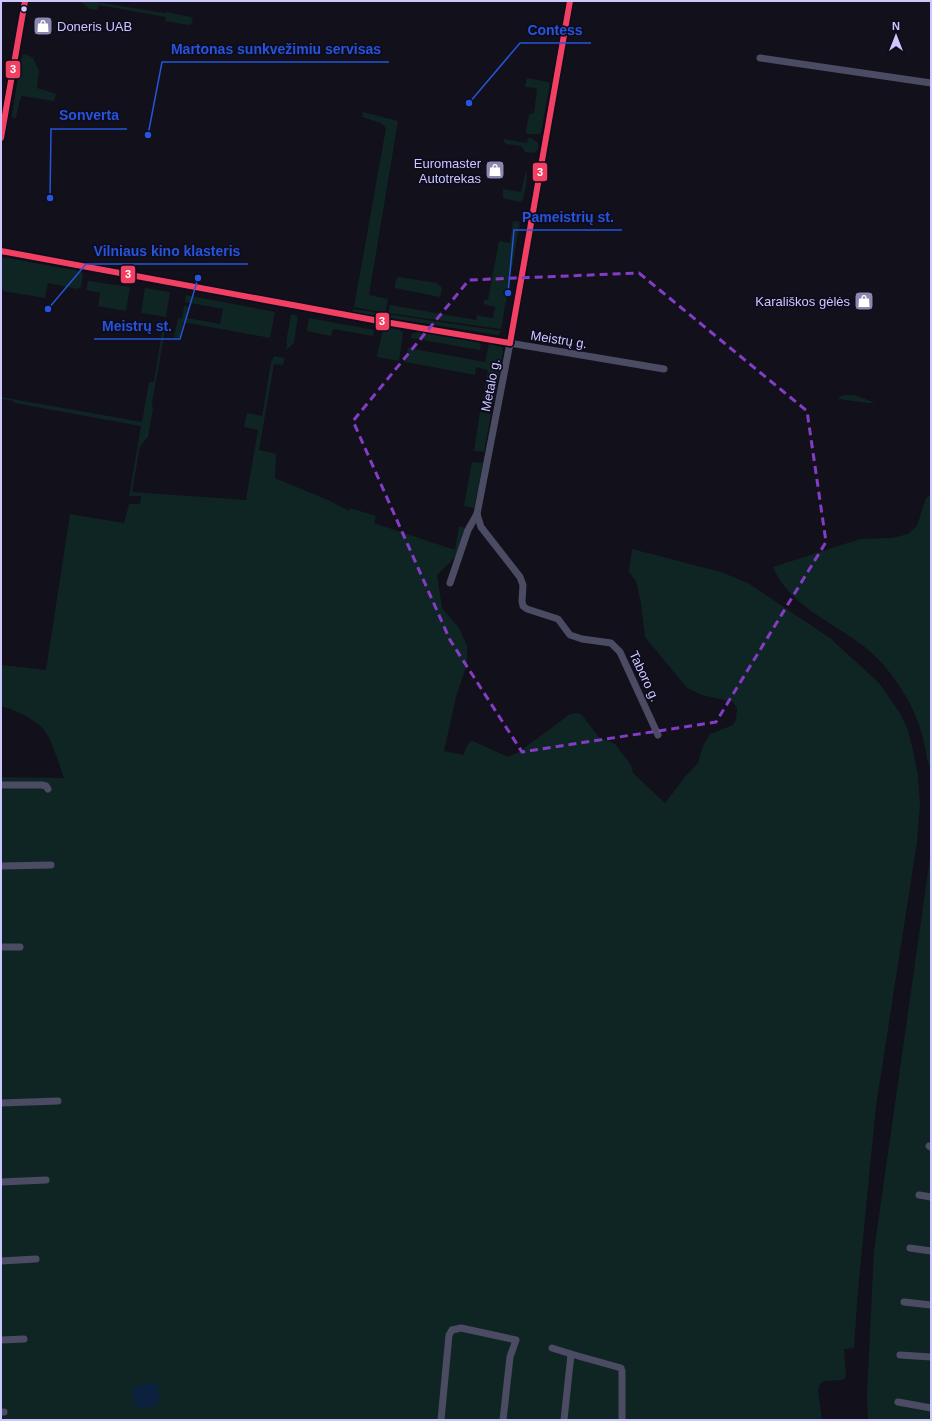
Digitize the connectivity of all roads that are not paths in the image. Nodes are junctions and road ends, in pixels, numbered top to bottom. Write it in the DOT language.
graph roads {
  1 [pos="25,1"];
  2 [pos="570,1"];
  3 [pos="760,58"];
  4 [pos="931,83"];
  5 [pos="1,138"];
  6 [pos="1,251"];
  7 [pos="510,343"];
  8 [pos="664,369"];
  9 [pos="477,514"];
  10 [pos="450,583"];
  11 [pos="658,735"];
  12 [pos="1,785"];
  13 [pos="48,789"];
  14 [pos="50,865"];
  15 [pos="1,866"];
  16 [pos="1,947"];
  17 [pos="20,947"];
  18 [pos="58,1101"];
  19 [pos="1,1103"];
  20 [pos="46,1180"];
  21 [pos="1,1182"];
  22 [pos="919,1195"];
  23 [pos="931,1197"];
  24 [pos="910,1248"];
  25 [pos="931,1251"];
  26 [pos="36,1259"];
  27 [pos="1,1261"];
  28 [pos="904,1302"];
  29 [pos="931,1305"];
  30 [pos="24,1339"];
  31 [pos="1,1340"];
  32 [pos="552,1348"];
  33 [pos="571,1354"];
  34 [pos="900,1355"];
  35 [pos="931,1357"];
  36 [pos="898,1402"];
  37 [pos="931,1408"];
  38 [pos="441,1420"];
  39 [pos="503,1420"];
  40 [pos="564,1420"];
  41 [pos="622,1420"];
  1 -- 5 [label="street"];
  2 -- 7 [label="street, Metalo g."];
  3 -- 4 [label="street"];
  6 -- 7 [label="street, Meistrų g."];
  7 -- 8 [label="street, Meistrų g."];
  7 -- 9 [label="street, Metalo g."];
  9 -- 10 [label="street, Metalo g."];
  9 -- 11 [label="street, Taboro g."];
  12 -- 13 [label="street"];
  14 -- 15 [label="street"];
  16 -- 17 [label="street"];
  18 -- 19 [label="street"];
  20 -- 21 [label="street"];
  22 -- 23 [label="street"];
  24 -- 25 [label="street"];
  26 -- 27 [label="street"];
  28 -- 29 [label="street"];
  30 -- 31 [label="street"];
  32 -- 33 [label="street"];
  33 -- 40 [label="street"];
  33 -- 41 [label="street"];
  34 -- 35 [label="street"];
  36 -- 37 [label="street"];
  38 -- 39 [label="street"];
}
